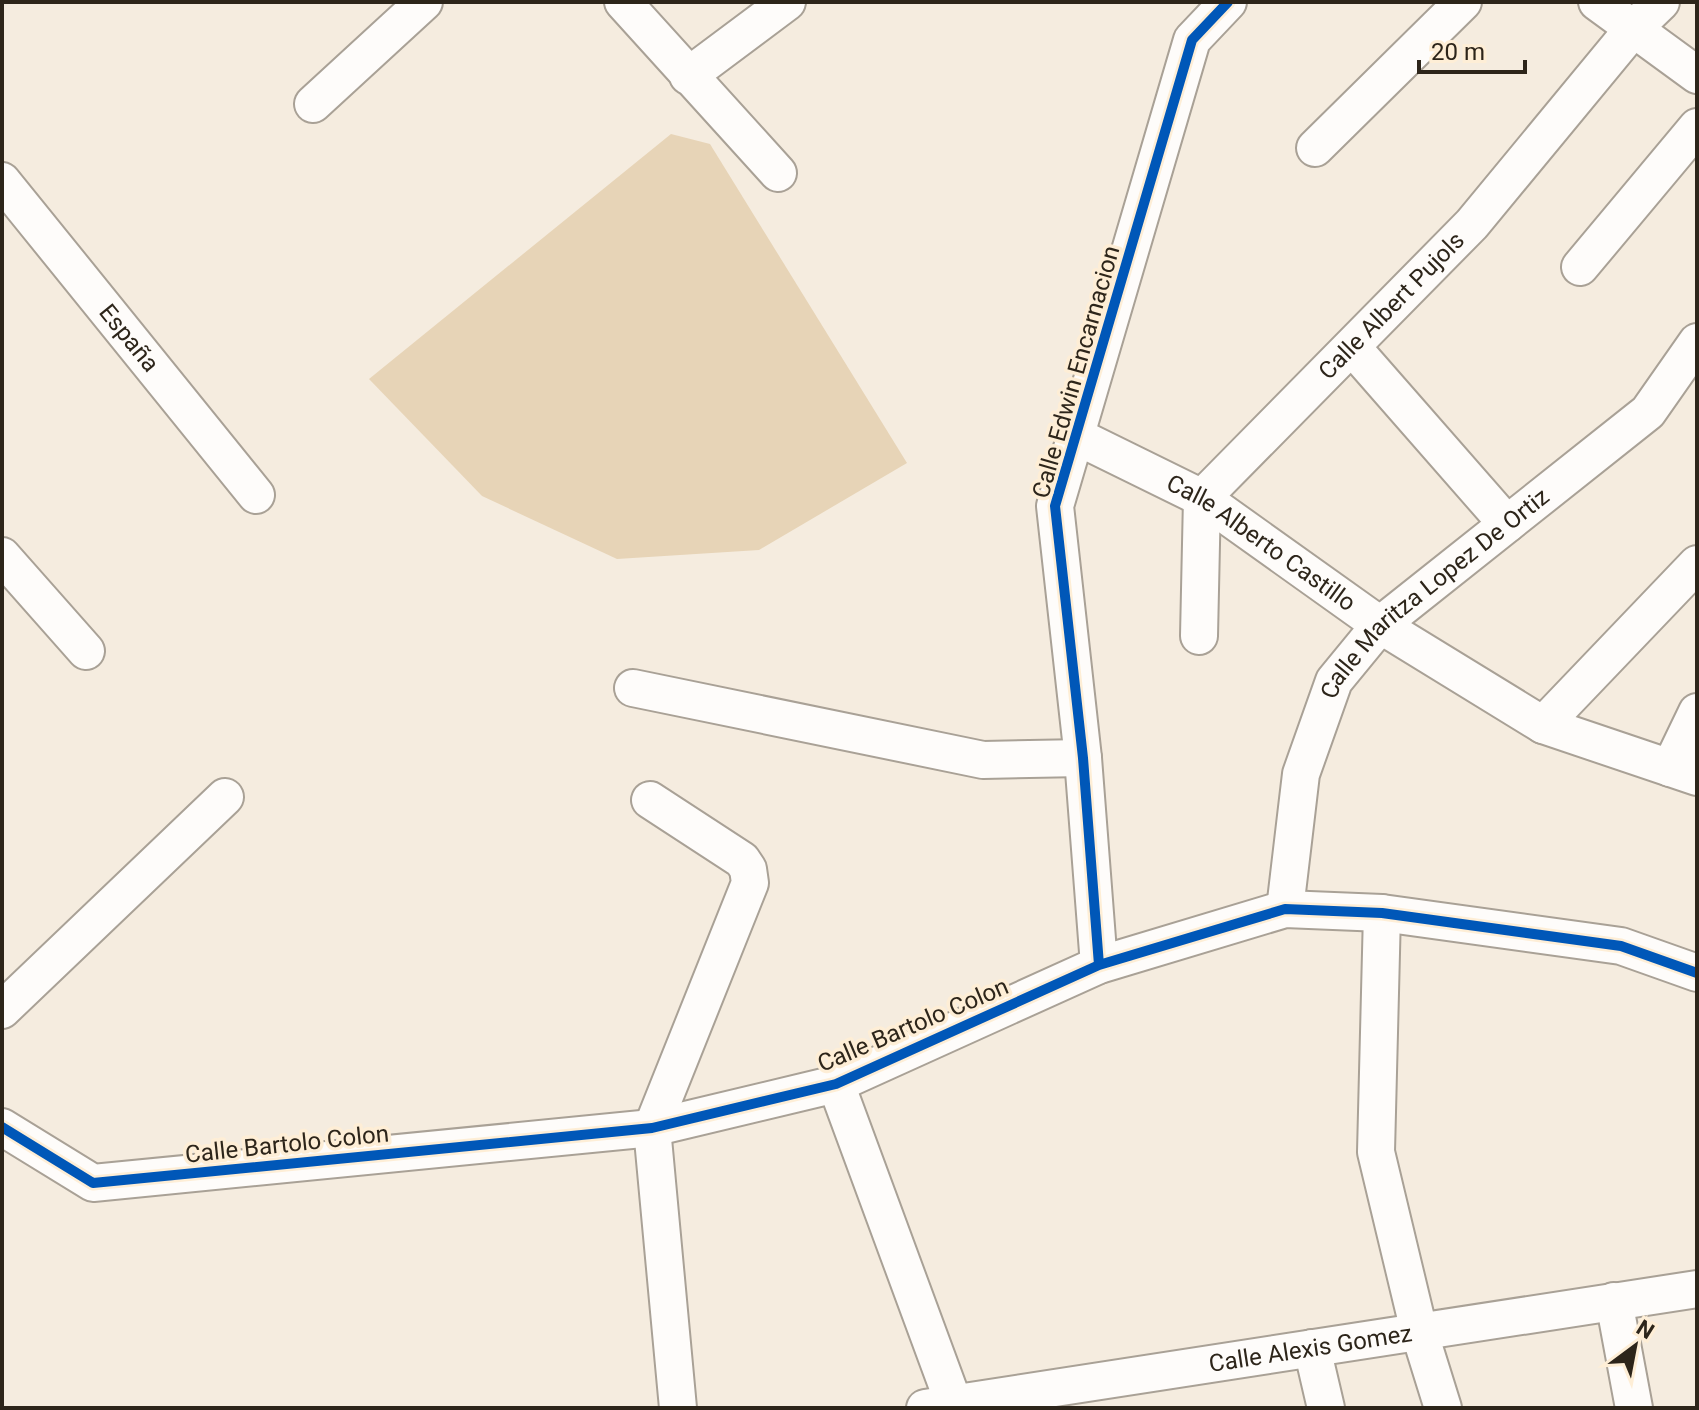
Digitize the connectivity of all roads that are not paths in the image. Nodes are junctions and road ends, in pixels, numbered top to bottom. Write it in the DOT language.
graph roads {
  1 [pos="424,2"];
  2 [pos="623,2"];
  3 [pos="787,2"];
  4 [pos="1228,2"];
  5 [pos="1463,2"];
  6 [pos="1597,2"];
  7 [pos="1661,2"];
  8 [pos="1633,29"];
  9 [pos="1697,75"];
  10 [pos="688,76"];
  11 [pos="313,104"];
  12 [pos="1697,127"];
  13 [pos="1315,148"];
  14 [pos="778,173"];
  15 [pos="2,181"];
  16 [pos="1580,267"];
  17 [pos="1697,342"];
  18 [pos="1352,347"];
  19 [pos="1078,437"];
  20 [pos="256,495"];
  21 [pos="1202,498"];
  22 [pos="1507,524"];
  23 [pos="2,556"];
  24 [pos="1697,564"];
  25 [pos="1380,625"];
  26 [pos="1199,636"];
  27 [pos="86,651"];
  28 [pos="633,688"];
  29 [pos="1697,712"];
  30 [pos="1543,725"];
  31 [pos="1083,758"];
  32 [pos="1684,772"];
  33 [pos="225,797"];
  34 [pos="650,800"];
  35 [pos="1285,909"];
  36 [pos="1382,913"];
  37 [pos="1099,965"];
  38 [pos="1697,973"];
  39 [pos="2,1010"];
  40 [pos="836,1084"];
  41 [pos="2,1127"];
  42 [pos="652,1128"];
  43 [pos="1697,1289"];
  44 [pos="1614,1301"];
  45 [pos="1419,1331"];
  46 [pos="1312,1348"];
  47 [pos="1116,1394"];
  48 [pos="939,1406"];
  49 [pos="678,1408"];
  50 [pos="1326,1408"];
  51 [pos="1443,1408"];
  52 [pos="1634,1408"];
  1 -- 11 [label="street"];
  2 -- 10 [label="street"];
  3 -- 10 [label="street"];
  4 -- 19 [label="street, Calle Edwin Encarnacion"];
  5 -- 13 [label="street"];
  6 -- 8 [label="street"];
  7 -- 8 [label="street, Calle Albert Pujols"];
  8 -- 9 [label="street"];
  8 -- 18 [label="street, Calle Albert Pujols"];
  10 -- 14 [label="street"];
  12 -- 16 [label="street"];
  15 -- 20 [label="street, España"];
  17 -- 22 [label="street, Calle Maritza Lopez De Ortiz"];
  18 -- 21 [label="street, Calle Albert Pujols"];
  18 -- 22 [label="street"];
  19 -- 21 [label="street, Calle Alberto Castillo"];
  19 -- 31 [label="street, Calle Edwin Encarnacion"];
  21 -- 25 [label="street, Calle Alberto Castillo"];
  21 -- 26 [label="street"];
  22 -- 25 [label="street, Calle Maritza Lopez De Ortiz"];
  23 -- 27 [label="street"];
  24 -- 30 [label="street"];
  25 -- 30 [label="street, Calle Alberto Castillo"];
  25 -- 35 [label="street, Calle Maritza Lopez De Ortiz"];
  28 -- 31 [label="street"];
  29 -- 32 [label="street"];
  30 -- 32 [label="street, Calle Alberto Castillo"];
  31 -- 37 [label="street, Calle Edwin Encarnacion"];
  33 -- 39 [label="street"];
  34 -- 42 [label="street"];
  35 -- 36 [label="street, Calle Bartolo Colon"];
  35 -- 37 [label="street, Calle Bartolo Colon"];
  36 -- 38 [label="street, Calle Bartolo Colon"];
  36 -- 45 [label="street"];
  37 -- 40 [label="street, Calle Bartolo Colon"];
  40 -- 42 [label="street, Calle Bartolo Colon"];
  40 -- 48 [label="street"];
  41 -- 42 [label="street, Calle Bartolo Colon"];
  42 -- 49 [label="street"];
  43 -- 44 [label="street, Calle Alexis Gomez"];
  44 -- 45 [label="street, Calle Alexis Gomez"];
  44 -- 52 [label="street"];
  45 -- 46 [label="street, Calle Alexis Gomez"];
  45 -- 51 [label="street"];
  46 -- 47 [label="street, Calle Alexis Gomez"];
  46 -- 50 [label="street"];
  47 -- 48 [label="street, Calle Alexis Gomez"];
}
